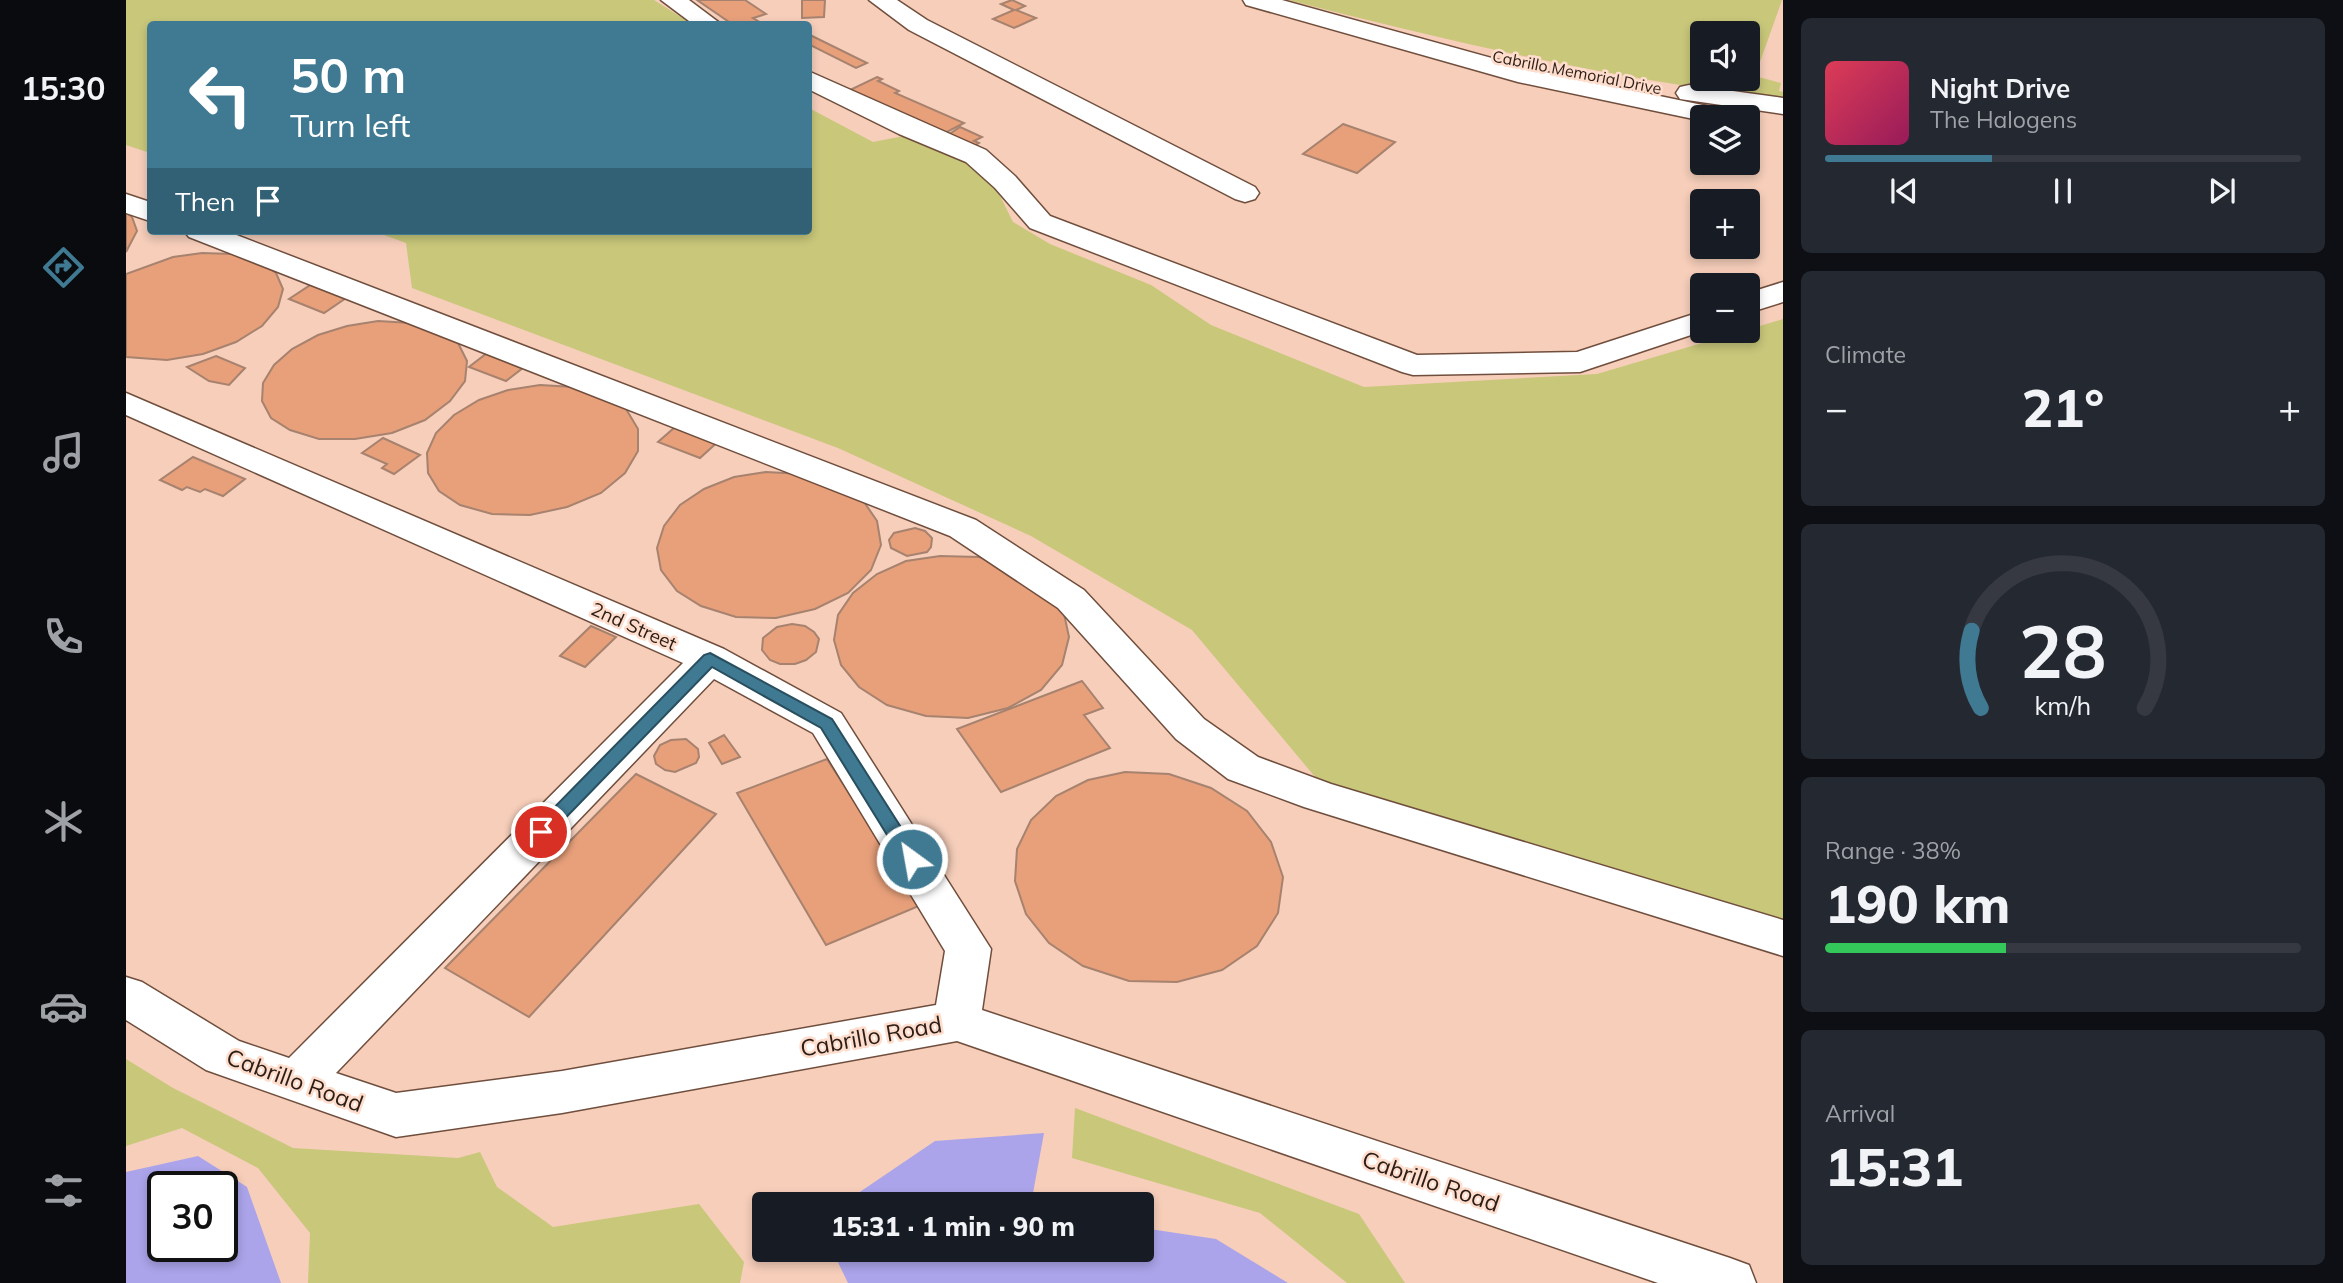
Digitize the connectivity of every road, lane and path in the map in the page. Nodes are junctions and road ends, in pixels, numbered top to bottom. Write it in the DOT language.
graph roads {
  1 [pos="673,0"];
  2 [pos="881,0"];
  3 [pos="1255,0"];
  4 [pos="704,21"];
  5 [pos="1371,31"];
  6 [pos="812,81"];
  7 [pos="1783,106"];
  8 [pos="1690,110"];
  9 [pos="1760,124"];
  10 [pos="1783,128"];
  11 [pos="1245,193"];
  12 [pos="126,203"];
  13 [pos="147,211"];
  14 [pos="209,235"];
  15 [pos="1783,291"];
  16 [pos="1760,300"];
  17 [pos="1690,324"];
  18 [pos="126,403"];
  19 [pos="710,659"];
  20 [pos="1783,938"];
  21 [pos="126,996"];
  22 [pos="957,1020"];
  23 [pos="296,1083"];
  24 [pos="1730,1283"];
  1 -- 4 [label="street"];
  2 -- 11 [label="street"];
  3 -- 5 [label="street, Cabrillo Memorial Drive"];
  5 -- 7 [label="street, Cabrillo Memorial Drive"];
  5 -- 8 [label="street, Cabrillo Memorial Drive"];
  6 -- 17 [label="street"];
  9 -- 10 [label="street"];
  12 -- 13 [label="street"];
  14 -- 20 [label="street"];
  15 -- 16 [label="street"];
  18 -- 19 [label="street, 2nd Street"];
  19 -- 22 [label="street, 2nd Street"];
  19 -- 23 [label="street"];
  21 -- 23 [label="street, Cabrillo Road"];
  22 -- 23 [label="street, Cabrillo Road"];
  22 -- 24 [label="street, Cabrillo Road"];
}
